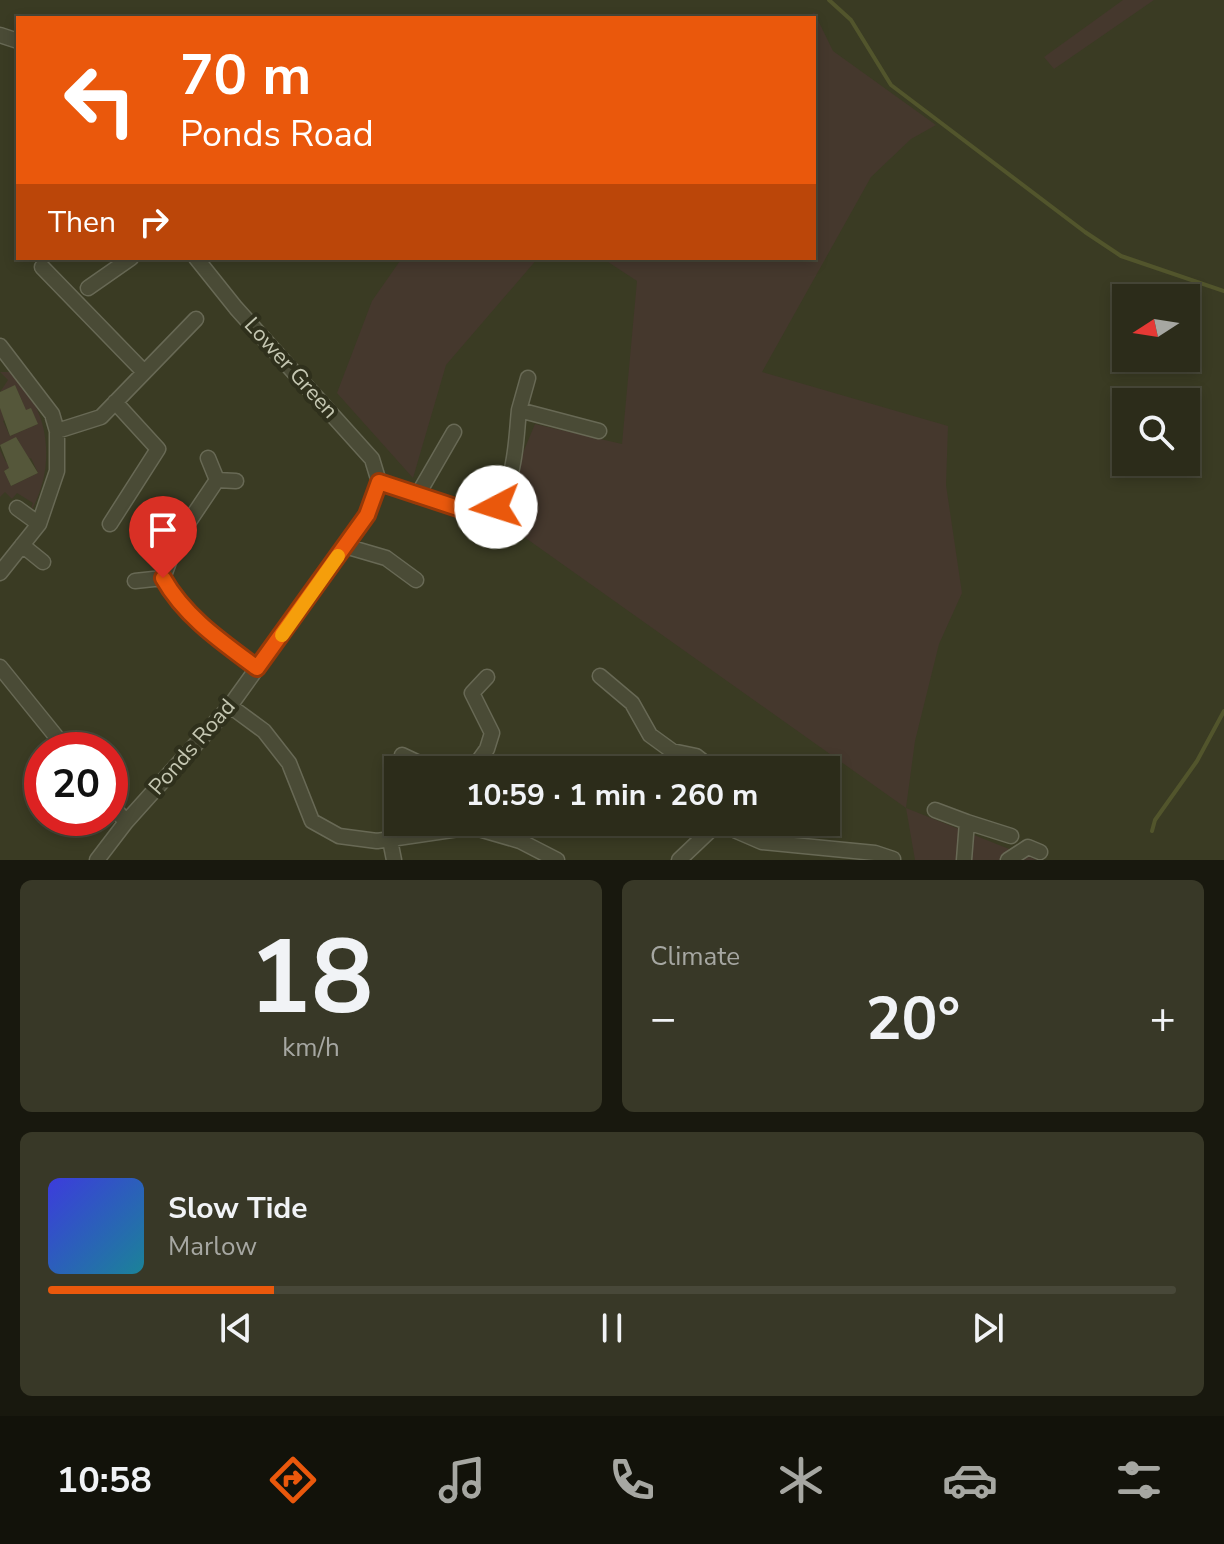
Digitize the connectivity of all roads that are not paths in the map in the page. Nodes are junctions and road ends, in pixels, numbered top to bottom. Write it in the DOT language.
graph roads {
  1 [pos="128,260"];
  2 [pos="198,260"];
  3 [pos="42,267"];
  4 [pos="88,288"];
  5 [pos="196,319"];
  6 [pos="3,355"];
  7 [pos="144,372"];
  8 [pos="528,378"];
  9 [pos="115,402"];
  10 [pos="519,410"];
  11 [pos="57,431"];
  12 [pos="599,431"];
  13 [pos="454,432"];
  14 [pos="208,458"];
  15 [pos="217,480"];
  16 [pos="236,481"];
  17 [pos="379,482"];
  18 [pos="417,496"];
  19 [pos="17,508"];
  20 [pos="39,524"];
  21 [pos="110,524"];
  22 [pos="22,545"];
  23 [pos="345,546"];
  24 [pos="43,562"];
  25 [pos="0,573"];
  26 [pos="163,578"];
  27 [pos="416,580"];
  28 [pos="135,581"];
  29 [pos="257,668"];
  30 [pos="600,676"];
  31 [pos="487,677"];
  32 [pos="3,678"];
  33 [pos="230,706"];
  34 [pos="51,732"];
  35 [pos="482,756"];
  36 [pos="696,756"];
  37 [pos="935,810"];
  38 [pos="128,820"];
  39 [pos="967,822"];
  40 [pos="114,836"];
  41 [pos="410,836"];
  42 [pos="503,836"];
  43 [pos="704,836"];
  44 [pos="749,836"];
  45 [pos="1011,836"];
  46 [pos="390,840"];
  47 [pos="1040,852"];
  48 [pos="96,858"];
  49 [pos="893,859"];
  50 [pos="394,860"];
  51 [pos="557,860"];
  52 [pos="679,860"];
  53 [pos="964,860"];
  54 [pos="1008,860"];
  1 -- 4 [label="street"];
  2 -- 17 [label="street, Lower Green"];
  3 -- 7 [label="street"];
  5 -- 7 [label="street"];
  6 -- 11 [label="street"];
  7 -- 9 [label="street"];
  8 -- 10 [label="street"];
  9 -- 11 [label="street"];
  9 -- 21 [label="street"];
  10 -- 12 [label="street"];
  10 -- 18 [label="street"];
  11 -- 20 [label="street"];
  13 -- 18 [label="street"];
  14 -- 15 [label="street"];
  15 -- 16 [label="street"];
  15 -- 26 [label="street"];
  17 -- 18 [label="street"];
  17 -- 23 [label="street, Ponds Road"];
  19 -- 20 [label="street"];
  20 -- 22 [label="street"];
  22 -- 24 [label="street"];
  22 -- 25 [label="street"];
  23 -- 27 [label="street"];
  23 -- 29 [label="street, Ponds Road"];
  26 -- 28 [label="street"];
  26 -- 29 [label="street"];
  29 -- 33 [label="street, Ponds Road"];
  30 -- 36 [label="street"];
  31 -- 35 [label="street"];
  32 -- 34 [label="street"];
  33 -- 38 [label="street, Ponds Road"];
  33 -- 46 [label="street"];
  37 -- 39 [label="street"];
  39 -- 45 [label="street"];
  39 -- 53 [label="street"];
  40 -- 48 [label="street, Ponds Road"];
  41 -- 46 [label="street"];
  42 -- 51 [label="street"];
  43 -- 52 [label="street"];
  44 -- 49 [label="street"];
  46 -- 50 [label="street"];
  47 -- 54 [label="street"];
}
